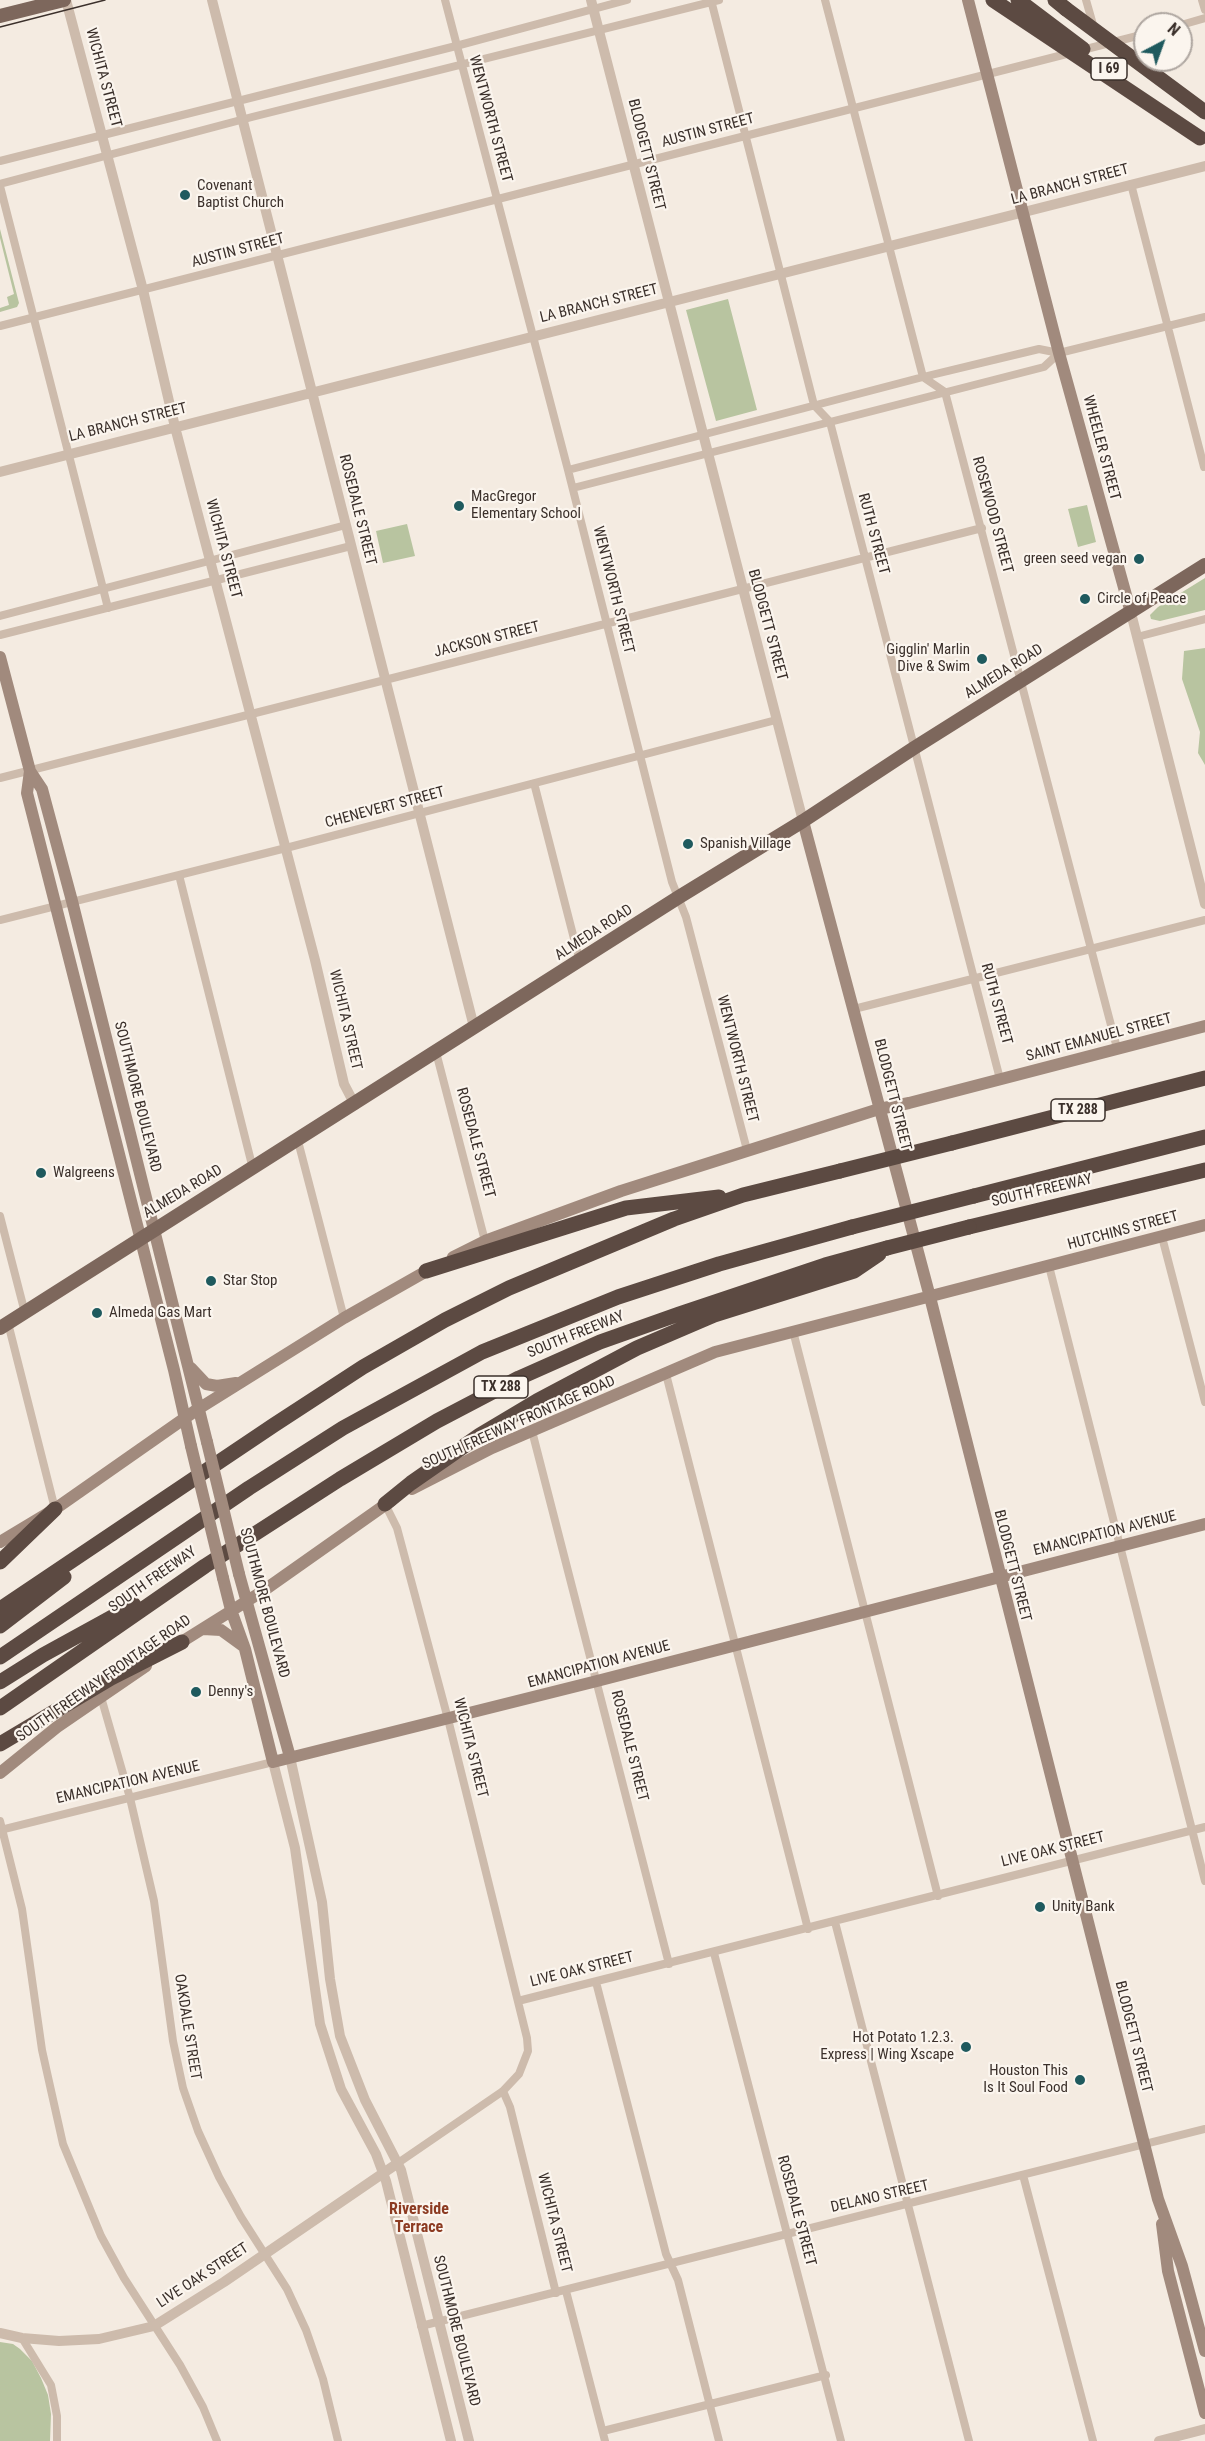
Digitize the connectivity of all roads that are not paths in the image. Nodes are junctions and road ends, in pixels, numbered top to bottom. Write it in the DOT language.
graph roads {
  1 [pos="65,0"];
  2 [pos="212,0"];
  3 [pos="445,0"];
  4 [pos="627,0"];
  5 [pos="825,0"];
  6 [pos="968,0"];
  7 [pos="993,0"];
  8 [pos="1018,0"];
  9 [pos="1086,0"];
  10 [pos="1202,0"];
  11 [pos="714,1"];
  12 [pos="1059,3"];
  13 [pos="592,5"];
  14 [pos="1205,10"];
  15 [pos="0,16"];
  16 [pos="599,31"];
  17 [pos="1133,37"];
  18 [pos="456,46"];
  19 [pos="1099,47"];
  20 [pos="461,64"];
  21 [pos="988,75"];
  22 [pos="237,100"];
  23 [pos="853,109"];
  24 [pos="1205,112"];
  25 [pos="242,119"];
  26 [pos="102,135"];
  27 [pos="746,135"];
  28 [pos="1202,140"];
  29 [pos="108,155"];
  30 [pos="0,161"];
  31 [pos="633,165"];
  32 [pos="1205,166"];
  33 [pos="1131,184"];
  34 [pos="0,185"];
  35 [pos="498,199"];
  36 [pos="1024,212"];
  37 [pos="889,245"];
  38 [pos="277,255"];
  39 [pos="782,274"];
  40 [pos="143,290"];
  41 [pos="669,302"];
  42 [pos="34,317"];
  43 [pos="1205,317"];
  44 [pos="0,326"];
  45 [pos="1169,326"];
  46 [pos="533,336"];
  47 [pos="1059,352"];
  48 [pos="923,377"];
  49 [pos="312,392"];
  50 [pos="945,392"];
  51 [pos="814,405"];
  52 [pos="830,422"];
  53 [pos="175,427"];
  54 [pos="702,434"];
  55 [pos="707,453"];
  56 [pos="68,454"];
  57 [pos="1204,467"];
  58 [pos="568,470"];
  59 [pos="0,472"];
  60 [pos="573,488"];
  61 [pos="346,525"];
  62 [pos="982,528"];
  63 [pos="351,546"];
  64 [pos="866,557"];
  65 [pos="210,561"];
  66 [pos="1205,565"];
  67 [pos="215,581"];
  68 [pos="742,588"];
  69 [pos="103,589"];
  70 [pos="108,608"];
  71 [pos="1131,613"];
  72 [pos="0,616"];
  73 [pos="1205,619"];
  74 [pos="607,623"];
  75 [pos="0,635"];
  76 [pos="1137,637"];
  77 [pos="0,657"];
  78 [pos="385,680"];
  79 [pos="1021,681"];
  80 [pos="251,714"];
  81 [pos="776,720"];
  82 [pos="914,748"];
  83 [pos="641,756"];
  84 [pos="30,771"];
  85 [pos="0,778"];
  86 [pos="534,783"];
  87 [pos="419,812"];
  88 [pos="803,821"];
  89 [pos="286,848"];
  90 [pos="178,875"];
  91 [pos="679,897"];
  92 [pos="72,902"];
  93 [pos="1205,904"];
  94 [pos="55,906"];
  95 [pos="0,920"];
  96 [pos="1205,920"];
  97 [pos="1090,950"];
  98 [pos="580,962"];
  99 [pos="975,978"];
  100 [pos="854,1008"];
  101 [pos="1205,1026"];
  102 [pos="474,1027"];
  103 [pos="1117,1048"];
  104 [pos="436,1052"];
  105 [pos="1000,1079"];
  106 [pos="1205,1079"];
  107 [pos="355,1104"];
  108 [pos="879,1108"];
  109 [pos="130,1130"];
  110 [pos="113,1134"];
  111 [pos="1205,1137"];
  112 [pos="298,1141"];
  113 [pos="747,1150"];
  114 [pos="253,1169"];
  115 [pos="1205,1170"];
  116 [pos="743,1195"];
  117 [pos="0,1216"];
  118 [pos="1205,1225"];
  119 [pos="155,1228"];
  120 [pos="1162,1237"];
  121 [pos="139,1238"];
  122 [pos="485,1241"];
  123 [pos="852,1264"];
  124 [pos="1049,1266"];
  125 [pos="426,1271"];
  126 [pos="930,1297"];
  127 [pos="25,1313"];
  128 [pos="344,1318"];
  129 [pos="4,1326"];
  130 [pos="793,1331"];
  131 [pos="189,1365"];
  132 [pos="666,1374"];
  133 [pos="243,1381"];
  134 [pos="1205,1402"];
  135 [pos="199,1409"];
  136 [pos="185,1418"];
  137 [pos="532,1431"];
  138 [pos="186,1485"];
  139 [pos="385,1504"];
  140 [pos="55,1509"];
  141 [pos="1205,1524"];
  142 [pos="0,1542"];
  143 [pos="1119,1546"];
  144 [pos="0,1562"];
  145 [pos="205,1566"];
  146 [pos="999,1577"];
  147 [pos="247,1600"];
  148 [pos="0,1609"];
  149 [pos="231,1610"];
  150 [pos="864,1613"];
  151 [pos="0,1626"];
  152 [pos="202,1629"];
  153 [pos="182,1642"];
  154 [pos="736,1644"];
  155 [pos="246,1649"];
  156 [pos="0,1657"];
  157 [pos="597,1681"];
  158 [pos="0,1682"];
  159 [pos="101,1697"];
  160 [pos="0,1708"];
  161 [pos="447,1719"];
  162 [pos="0,1744"];
  163 [pos="290,1757"];
  164 [pos="273,1762"];
  165 [pos="0,1773"];
  166 [pos="130,1798"];
  167 [pos="1,1826"];
  168 [pos="1205,1827"];
  169 [pos="1193,1830"];
  170 [pos="1071,1861"];
  171 [pos="1205,1881"];
  172 [pos="938,1896"];
  173 [pos="835,1922"];
  174 [pos="808,1929"];
  175 [pos="714,1953"];
  176 [pos="669,1964"];
  177 [pos="330,1979"];
  178 [pos="314,1981"];
  179 [pos="596,1982"];
  180 [pos="518,2001"];
  181 [pos="503,2091"];
  182 [pos="1205,2129"];
  183 [pos="1144,2143"];
  184 [pos="398,2163"];
  185 [pos="383,2173"];
  186 [pos="1023,2175"];
  187 [pos="1158,2199"];
  188 [pos="908,2205"];
  189 [pos="786,2233"];
  190 [pos="264,2254"];
  191 [pos="670,2264"];
  192 [pos="566,2291"];
  193 [pos="556,2293"];
  194 [pos="438,2322"];
  195 [pos="154,2326"];
  196 [pos="421,2326"];
  197 [pos="0,2333"];
  198 [pos="22,2338"];
  199 [pos="1205,2351"];
  200 [pos="825,2375"];
  201 [pos="709,2405"];
  202 [pos="1205,2413"];
  203 [pos="1205,2428"];
  204 [pos="603,2431"];
  205 [pos="57,2441"];
  206 [pos="217,2441"];
  207 [pos="338,2441"];
  208 [pos="452,2441"];
  209 [pos="469,2441"];
  210 [pos="605,2441"];
  211 [pos="719,2441"];
  212 [pos="841,2441"];
  213 [pos="969,2441"];
  214 [pos="1093,2441"];
  215 [pos="1159,2441"];
  1 -- 15 [label="main road"];
  1 -- 26 [label="street, WICHITA STREET"];
  2 -- 22 [label="street, ROSEDALE STREET"];
  3 -- 18 [label="street, WENTWORTH STREET"];
  4 -- 13 [label="street"];
  5 -- 23 [label="street"];
  6 -- 21 [label="main road, WHEELER STREET"];
  7 -- 28 [label="highway, bridge"];
  8 -- 28 [label="highway, I 69, bridge"];
  9 -- 19 [label="street"];
  10 -- 14 [label="street"];
  11 -- 16 [label="street"];
  11 -- 27 [label="street, RUTH STREET"];
  12 -- 24 [label="highway, I 69, bridge"];
  13 -- 16 [label="street, BLODGETT STREET"];
  13 -- 18 [label="street"];
  16 -- 20 [label="street"];
  16 -- 31 [label="street, BLODGETT STREET"];
  17 -- 19 [label="street, AUSTIN STREET"];
  18 -- 20 [label="street, WENTWORTH STREET"];
  18 -- 22 [label="street"];
  19 -- 21 [label="street, AUSTIN STREET"];
  20 -- 25 [label="street"];
  20 -- 35 [label="street, WENTWORTH STREET"];
  21 -- 23 [label="street, AUSTIN STREET"];
  21 -- 36 [label="main road, WHEELER STREET"];
  22 -- 25 [label="street, ROSEDALE STREET"];
  22 -- 26 [label="street"];
  23 -- 27 [label="street, AUSTIN STREET"];
  23 -- 37 [label="street"];
  25 -- 29 [label="street"];
  25 -- 38 [label="street, ROSEDALE STREET"];
  26 -- 29 [label="street, WICHITA STREET"];
  26 -- 30 [label="street"];
  27 -- 31 [label="street, AUSTIN STREET"];
  27 -- 39 [label="street, RUTH STREET"];
  29 -- 34 [label="street"];
  29 -- 40 [label="street, WICHITA STREET"];
  31 -- 35 [label="street, AUSTIN STREET"];
  31 -- 41 [label="street, BLODGETT STREET"];
  32 -- 33 [label="street, LA BRANCH STREET"];
  33 -- 36 [label="street, LA BRANCH STREET"];
  33 -- 45 [label="street"];
  34 -- 42 [label="street"];
  35 -- 38 [label="street, AUSTIN STREET"];
  35 -- 46 [label="street, WENTWORTH STREET"];
  36 -- 37 [label="street, LA BRANCH STREET"];
  36 -- 47 [label="main road, WHEELER STREET"];
  37 -- 39 [label="street, LA BRANCH STREET"];
  37 -- 48 [label="street"];
  38 -- 40 [label="street, AUSTIN STREET"];
  38 -- 49 [label="street, ROSEDALE STREET"];
  39 -- 41 [label="street, LA BRANCH STREET"];
  39 -- 51 [label="street, RUTH STREET"];
  40 -- 42 [label="street, AUSTIN STREET"];
  40 -- 53 [label="street, WICHITA STREET"];
  41 -- 46 [label="street, LA BRANCH STREET"];
  41 -- 54 [label="street, BLODGETT STREET"];
  42 -- 44 [label="street, AUSTIN STREET"];
  42 -- 56 [label="street"];
  43 -- 45 [label="street"];
  45 -- 47 [label="street"];
  45 -- 57 [label="street"];
  46 -- 49 [label="street, LA BRANCH STREET"];
  46 -- 58 [label="street, WENTWORTH STREET"];
  47 -- 48 [label="street"];
  47 -- 50 [label="street"];
  47 -- 71 [label="main road, WHEELER STREET"];
  48 -- 50 [label="street"];
  48 -- 51 [label="street"];
  49 -- 53 [label="street, LA BRANCH STREET"];
  49 -- 61 [label="street, ROSEDALE STREET"];
  50 -- 52 [label="street"];
  50 -- 62 [label="street, ROSEWOOD STREET"];
  51 -- 52 [label="street, RUTH STREET"];
  51 -- 54 [label="street"];
  52 -- 55 [label="street"];
  52 -- 64 [label="street, RUTH STREET"];
  53 -- 56 [label="street, LA BRANCH STREET"];
  53 -- 65 [label="street, WICHITA STREET"];
  54 -- 55 [label="street, BLODGETT STREET"];
  54 -- 58 [label="street"];
  55 -- 60 [label="street"];
  55 -- 68 [label="street, BLODGETT STREET"];
  56 -- 59 [label="street, LA BRANCH STREET"];
  56 -- 69 [label="street"];
  58 -- 60 [label="street, WENTWORTH STREET"];
  60 -- 74 [label="street, WENTWORTH STREET"];
  61 -- 63 [label="street, ROSEDALE STREET"];
  61 -- 65 [label="street"];
  62 -- 64 [label="street, JACKSON STREET"];
  62 -- 79 [label="street, ROSEWOOD STREET"];
  63 -- 67 [label="street"];
  63 -- 78 [label="street, ROSEDALE STREET"];
  64 -- 68 [label="street, JACKSON STREET"];
  64 -- 82 [label="street, RUTH STREET"];
  65 -- 67 [label="street, WICHITA STREET"];
  65 -- 69 [label="street"];
  66 -- 71 [label="main road, ALMEDA ROAD"];
  67 -- 70 [label="street"];
  67 -- 80 [label="street, WICHITA STREET"];
  68 -- 74 [label="street, JACKSON STREET"];
  68 -- 81 [label="street, BLODGETT STREET"];
  69 -- 70 [label="street"];
  69 -- 72 [label="street"];
  70 -- 75 [label="street"];
  71 -- 76 [label="street, WHEELER STREET"];
  71 -- 79 [label="main road, ALMEDA ROAD"];
  73 -- 76 [label="street"];
  74 -- 78 [label="street, JACKSON STREET"];
  74 -- 83 [label="street, WENTWORTH STREET"];
  76 -- 93 [label="street, WHEELER STREET"];
  77 -- 84 [label="main road, SOUTHMORE BOULEVARD"];
  78 -- 80 [label="street, JACKSON STREET"];
  78 -- 87 [label="street, ROSEDALE STREET"];
  79 -- 82 [label="main road, ALMEDA ROAD"];
  79 -- 97 [label="street, ROSEWOOD STREET"];
  80 -- 84 [label="street, JACKSON STREET"];
  80 -- 89 [label="street, WICHITA STREET"];
  81 -- 83 [label="street, CHENEVERT STREET"];
  81 -- 88 [label="street, BLODGETT STREET"];
  82 -- 88 [label="main road, ALMEDA ROAD"];
  82 -- 99 [label="street, RUTH STREET"];
  83 -- 86 [label="street, CHENEVERT STREET"];
  83 -- 91 [label="street, WENTWORTH STREET"];
  84 -- 85 [label="street, JACKSON STREET"];
  84 -- 92 [label="main road, SOUTHMORE BOULEVARD"];
  84 -- 94 [label="main road, SOUTHMORE BOULEVARD"];
  86 -- 87 [label="street, CHENEVERT STREET"];
  86 -- 98 [label="street"];
  87 -- 89 [label="street, CHENEVERT STREET"];
  87 -- 102 [label="street, ROSEDALE STREET"];
  88 -- 91 [label="main road, ALMEDA ROAD"];
  88 -- 100 [label="main road, BLODGETT STREET"];
  89 -- 90 [label="street, CHENEVERT STREET"];
  89 -- 107 [label="street, WICHITA STREET"];
  90 -- 92 [label="street, CHENEVERT STREET"];
  90 -- 114 [label="street"];
  91 -- 98 [label="main road, ALMEDA ROAD"];
  91 -- 113 [label="street, WENTWORTH STREET"];
  92 -- 94 [label="street, CHENEVERT STREET"];
  92 -- 109 [label="main road, SOUTHMORE BOULEVARD"];
  94 -- 95 [label="street, CHENEVERT STREET"];
  94 -- 110 [label="main road, SOUTHMORE BOULEVARD"];
  96 -- 97 [label="street"];
  97 -- 99 [label="street"];
  97 -- 103 [label="street, ROSEWOOD STREET"];
  98 -- 102 [label="main road, ALMEDA ROAD"];
  99 -- 100 [label="street"];
  99 -- 105 [label="street, RUTH STREET"];
  100 -- 108 [label="main road, BLODGETT STREET"];
  101 -- 103 [label="main road, SAINT EMANUEL STREET"];
  102 -- 104 [label="main road, ALMEDA ROAD"];
  103 -- 105 [label="main road, SAINT EMANUEL STREET"];
  104 -- 107 [label="main road, ALMEDA ROAD"];
  104 -- 122 [label="street, ROSEDALE STREET"];
  105 -- 108 [label="main road"];
  106 -- 116 [label="highway, TX 288, bridge"];
  107 -- 112 [label="main road, ALMEDA ROAD"];
  108 -- 113 [label="main road"];
  108 -- 126 [label="main road, BLODGETT STREET"];
  109 -- 110 [label="main road"];
  109 -- 119 [label="main road, SOUTHMORE BOULEVARD"];
  110 -- 121 [label="main road, SOUTHMORE BOULEVARD"];
  111 -- 156 [label="highway, bridge"];
  112 -- 114 [label="main road, ALMEDA ROAD"];
  112 -- 128 [label="street"];
  113 -- 122 [label="main road"];
  114 -- 119 [label="main road, ALMEDA ROAD"];
  115 -- 123 [label="highway, SOUTH FREEWAY / TX 288, bridge"];
  116 -- 125 [label="highway"];
  116 -- 138 [label="highway, TX 288"];
  117 -- 127 [label="street"];
  118 -- 120 [label="main road, HUTCHINS STREET"];
  119 -- 121 [label="main road, ALMEDA ROAD"];
  119 -- 131 [label="main road, SOUTHMORE BOULEVARD"];
  120 -- 124 [label="main road, HUTCHINS STREET"];
  120 -- 134 [label="street"];
  121 -- 127 [label="main road, ALMEDA ROAD"];
  121 -- 136 [label="main road, SOUTHMORE BOULEVARD"];
  122 -- 125 [label="main road"];
  123 -- 139 [label="highway"];
  123 -- 145 [label="highway, SOUTH FREEWAY / TX 288"];
  124 -- 126 [label="main road, SOUTH FREEWAY FRONTAGE ROAD"];
  124 -- 143 [label="street"];
  125 -- 128 [label="main road"];
  126 -- 130 [label="main road, SOUTH FREEWAY FRONTAGE ROAD"];
  126 -- 146 [label="main road, BLODGETT STREET"];
  127 -- 129 [label="main road, ALMEDA ROAD"];
  128 -- 133 [label="main road"];
  129 -- 140 [label="street"];
  130 -- 132 [label="main road, SOUTH FREEWAY FRONTAGE ROAD"];
  130 -- 150 [label="street"];
  131 -- 133 [label="main road"];
  131 -- 135 [label="main road, SOUTHMORE BOULEVARD"];
  132 -- 137 [label="main road, SOUTH FREEWAY FRONTAGE ROAD"];
  132 -- 154 [label="street"];
  133 -- 135 [label="main road"];
  135 -- 136 [label="main road"];
  135 -- 147 [label="main road, SOUTHMORE BOULEVARD, bridge"];
  136 -- 140 [label="main road"];
  136 -- 149 [label="main road, SOUTHMORE BOULEVARD, bridge"];
  137 -- 139 [label="main road, SOUTH FREEWAY FRONTAGE ROAD"];
  137 -- 157 [label="street, ROSEDALE STREET"];
  138 -- 148 [label="highway, TX 288"];
  138 -- 151 [label="highway"];
  139 -- 147 [label="main road, SOUTH FREEWAY FRONTAGE ROAD"];
  139 -- 161 [label="street, WICHITA STREET"];
  140 -- 142 [label="main road"];
  140 -- 144 [label="highway"];
  141 -- 143 [label="main road, EMANCIPATION AVENUE"];
  143 -- 146 [label="main road, EMANCIPATION AVENUE"];
  143 -- 169 [label="street"];
  145 -- 158 [label="highway"];
  145 -- 160 [label="highway, SOUTH FREEWAY / TX 288"];
  146 -- 150 [label="main road, EMANCIPATION AVENUE"];
  146 -- 170 [label="main road, BLODGETT STREET"];
  147 -- 149 [label="main road, SOUTH FREEWAY FRONTAGE ROAD"];
  147 -- 163 [label="main road, SOUTHMORE BOULEVARD"];
  149 -- 152 [label="main road, SOUTH FREEWAY FRONTAGE ROAD"];
  149 -- 155 [label="main road, SOUTHMORE BOULEVARD"];
  150 -- 154 [label="main road, EMANCIPATION AVENUE"];
  150 -- 172 [label="street"];
  152 -- 153 [label="main road, SOUTH FREEWAY FRONTAGE ROAD"];
  152 -- 155 [label="main road"];
  153 -- 159 [label="main road, SOUTH FREEWAY FRONTAGE ROAD"];
  153 -- 162 [label="highway"];
  154 -- 157 [label="main road, EMANCIPATION AVENUE"];
  154 -- 174 [label="street"];
  155 -- 164 [label="main road, SOUTHMORE BOULEVARD"];
  157 -- 161 [label="main road, EMANCIPATION AVENUE"];
  157 -- 176 [label="street, ROSEDALE STREET"];
  159 -- 165 [label="main road, SOUTH FREEWAY FRONTAGE ROAD"];
  159 -- 166 [label="street, OAKDALE STREET"];
  161 -- 163 [label="main road, EMANCIPATION AVENUE"];
  161 -- 180 [label="street, WICHITA STREET"];
  163 -- 164 [label="main road, EMANCIPATION AVENUE"];
  163 -- 177 [label="street, SOUTHMORE BOULEVARD"];
  164 -- 166 [label="street, EMANCIPATION AVENUE"];
  164 -- 178 [label="street, SOUTHMORE BOULEVARD"];
  166 -- 167 [label="street, EMANCIPATION AVENUE"];
  166 -- 190 [label="street, OAKDALE STREET"];
  167 -- 195 [label="street"];
  168 -- 169 [label="street, LIVE OAK STREET"];
  169 -- 170 [label="street, LIVE OAK STREET"];
  169 -- 171 [label="street"];
  170 -- 172 [label="street, LIVE OAK STREET"];
  170 -- 183 [label="main road, BLODGETT STREET"];
  172 -- 173 [label="street, LIVE OAK STREET"];
  173 -- 174 [label="street, LIVE OAK STREET"];
  173 -- 188 [label="street"];
  174 -- 175 [label="street, LIVE OAK STREET"];
  175 -- 176 [label="street, LIVE OAK STREET"];
  175 -- 189 [label="street, ROSEDALE STREET"];
  176 -- 179 [label="street, LIVE OAK STREET"];
  177 -- 178 [label="street"];
  177 -- 184 [label="street, SOUTHMORE BOULEVARD"];
  178 -- 185 [label="street, SOUTHMORE BOULEVARD"];
  179 -- 180 [label="street, LIVE OAK STREET"];
  179 -- 191 [label="street"];
  180 -- 181 [label="street, LIVE OAK STREET"];
  181 -- 184 [label="street, LIVE OAK STREET"];
  181 -- 193 [label="street, WICHITA STREET"];
  182 -- 183 [label="street, DELANO STREET"];
  183 -- 186 [label="street, DELANO STREET"];
  183 -- 187 [label="main road, BLODGETT STREET"];
  184 -- 185 [label="street, LIVE OAK STREET"];
  184 -- 194 [label="street, SOUTHMORE BOULEVARD"];
  185 -- 190 [label="street, LIVE OAK STREET"];
  185 -- 196 [label="street, SOUTHMORE BOULEVARD"];
  186 -- 188 [label="street, DELANO STREET"];
  186 -- 214 [label="street"];
  187 -- 199 [label="main road, BLODGETT STREET"];
  187 -- 202 [label="main road, BLODGETT STREET"];
  188 -- 189 [label="street, DELANO STREET"];
  188 -- 213 [label="street"];
  189 -- 191 [label="street, DELANO STREET"];
  189 -- 200 [label="street, ROSEDALE STREET"];
  190 -- 195 [label="street, LIVE OAK STREET"];
  190 -- 207 [label="street, OAKDALE STREET"];
  191 -- 192 [label="street, DELANO STREET"];
  191 -- 201 [label="street"];
  192 -- 193 [label="street, DELANO STREET"];
  192 -- 204 [label="street, WICHITA STREET"];
  193 -- 194 [label="street, DELANO STREET"];
  194 -- 196 [label="street, DELANO STREET"];
  194 -- 209 [label="street, SOUTHMORE BOULEVARD"];
  195 -- 198 [label="street, LIVE OAK STREET"];
  195 -- 206 [label="street"];
  196 -- 208 [label="street, SOUTHMORE BOULEVARD"];
  197 -- 198 [label="street, LIVE OAK STREET"];
  198 -- 205 [label="street"];
  200 -- 201 [label="street"];
  200 -- 212 [label="street, ROSEDALE STREET"];
  201 -- 204 [label="street"];
  201 -- 211 [label="street"];
  203 -- 215 [label="street"];
  204 -- 210 [label="street, WICHITA STREET"];
}
